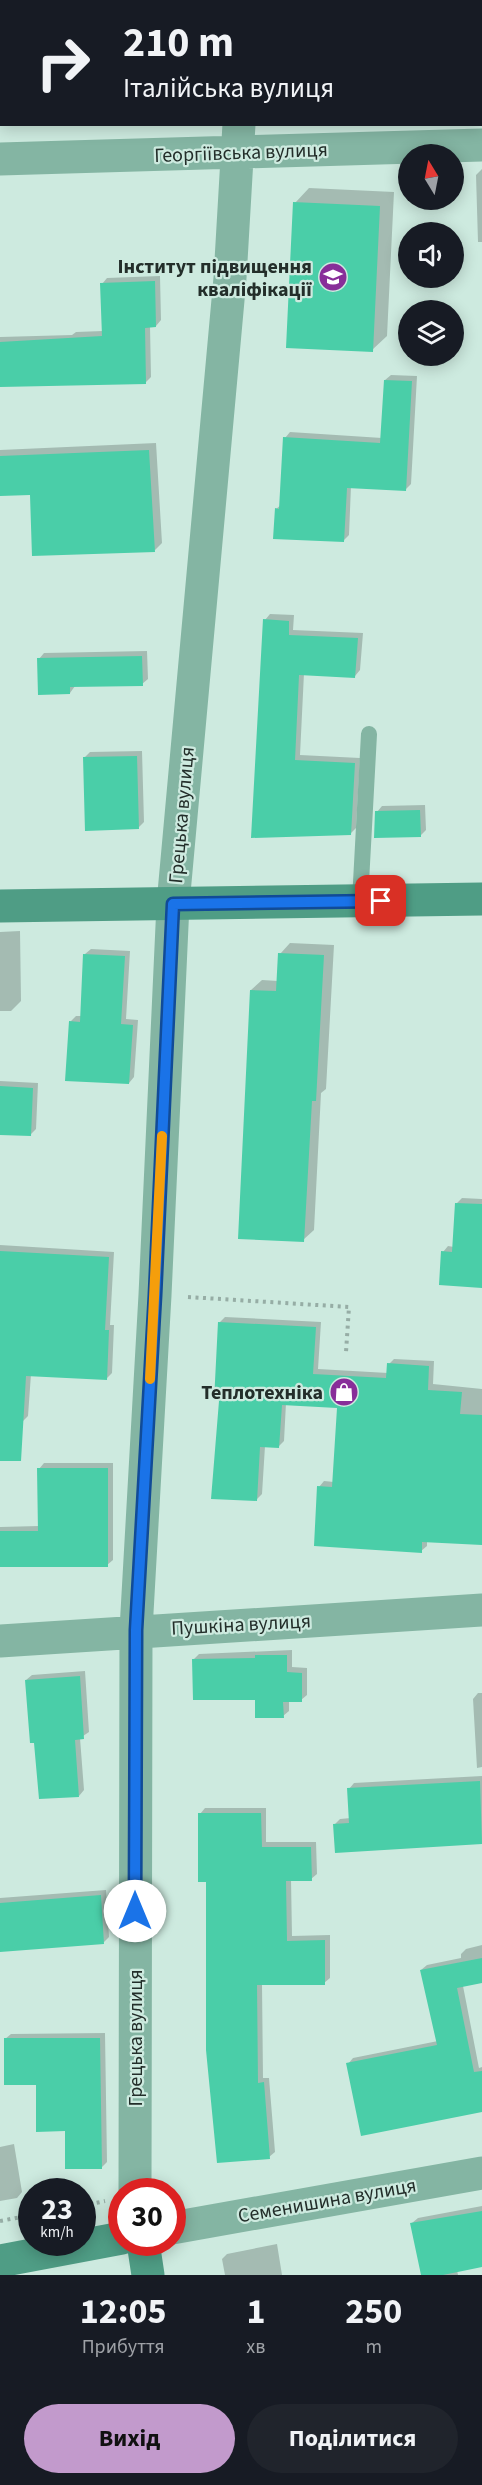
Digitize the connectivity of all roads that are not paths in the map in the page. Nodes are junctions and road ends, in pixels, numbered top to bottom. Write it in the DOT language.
graph roads {
  1 [pos="238,138"];
  2 [pos="482,145"];
  3 [pos="0,159"];
  4 [pos="369,734"];
  5 [pos="482,899"];
  6 [pos="360,901"];
  7 [pos="173,904"];
  8 [pos="0,906"];
  9 [pos="482,1610"];
  10 [pos="136,1630"];
  11 [pos="0,1641"];
  12 [pos="482,2173"];
  13 [pos="135,2178"];
  14 [pos="186,2226"];
  15 [pos="108,2241"];
  16 [pos="145,2256"];
  17 [pos="0,2261"];
  18 [pos="148,2275"];
  1 -- 2 [label="street, Георгіївська вулиця"];
  1 -- 3 [label="street, Георгіївська вулиця"];
  1 -- 7 [label="street, Грецька вулиця"];
  4 -- 6 [label="lane"];
  5 -- 6 [label="street"];
  6 -- 7 [label="street"];
  7 -- 8 [label="street"];
  7 -- 10 [label="street, Грецька вулиця"];
  9 -- 10 [label="street, Пушкіна вулиця"];
  10 -- 11 [label="street, Пушкіна вулиця"];
  10 -- 13 [label="street, Грецька вулиця"];
  12 -- 14 [label="street, Семенишина вулиця"];
  15 -- 17 [label="street"];
  16 -- 18 [label="street"];
}
